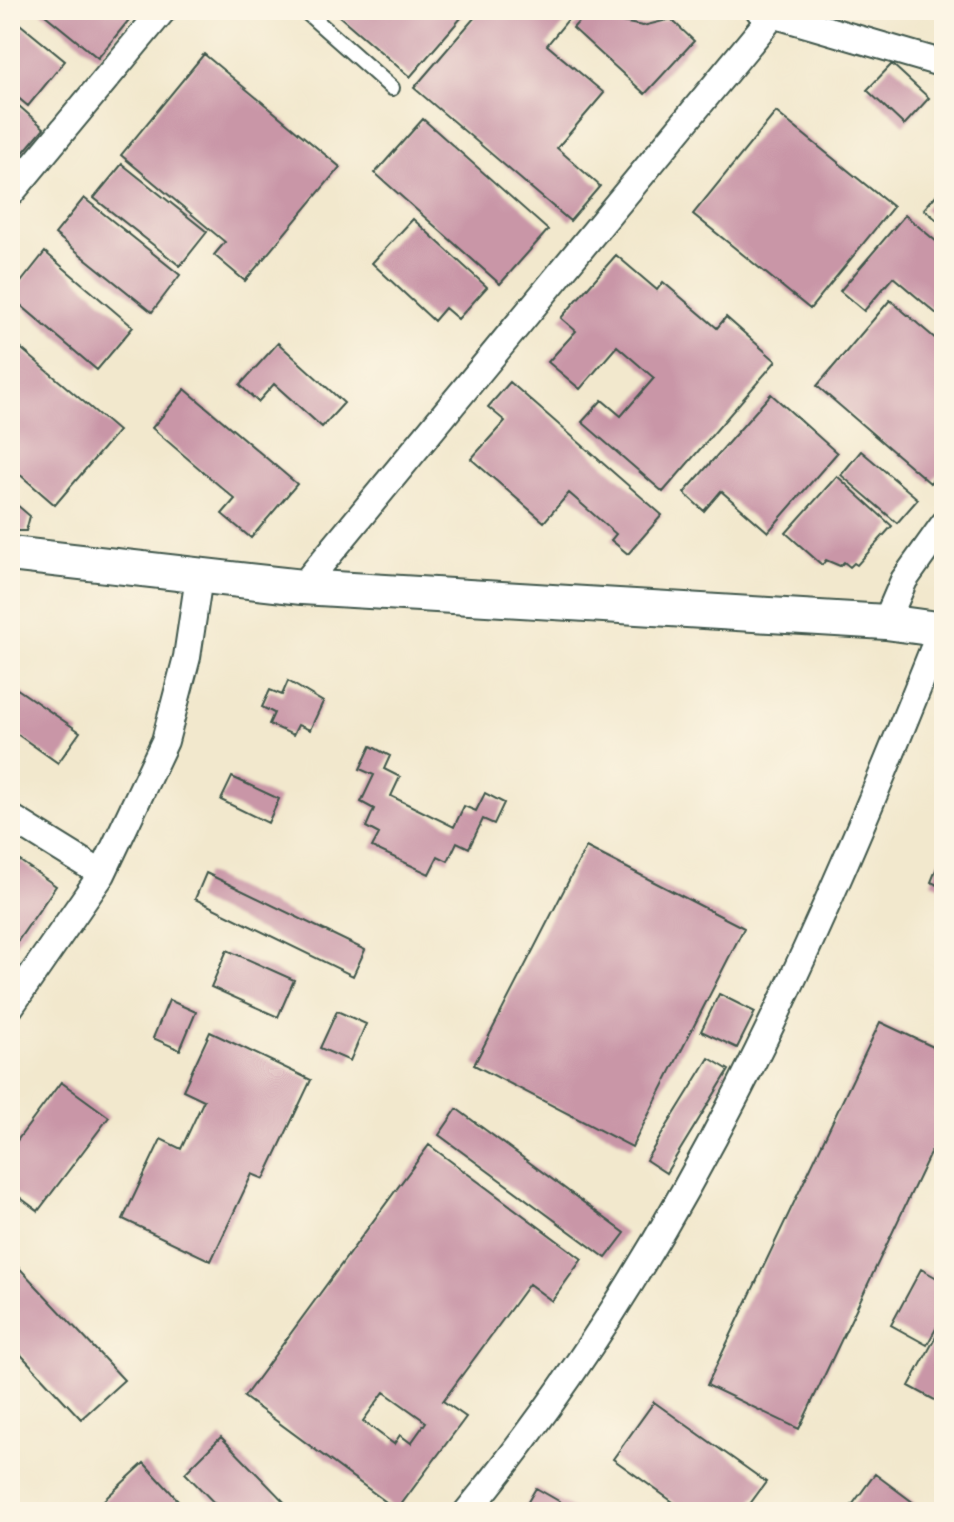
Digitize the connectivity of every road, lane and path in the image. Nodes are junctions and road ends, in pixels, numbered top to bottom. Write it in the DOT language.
graph roads {
  1 [pos="163,10"];
  2 [pos="304,10"];
  3 [pos="765,12"];
  4 [pos="944,64"];
  5 [pos="392,88"];
  6 [pos="10,194"];
  7 [pos="944,524"];
  8 [pos="10,554"];
  9 [pos="199,577"];
  10 [pos="302,587"];
  11 [pos="886,622"];
  12 [pos="942,630"];
  13 [pos="10,817"];
  14 [pos="102,874"];
  15 [pos="10,1007"];
  16 [pos="467,1512"];
  1 -- 6 [label="street"];
  2 -- 5 [label="lane"];
  3 -- 4 [label="street"];
  3 -- 10 [label="street"];
  7 -- 11 [label="street"];
  8 -- 9 [label="street"];
  9 -- 10 [label="street"];
  9 -- 14 [label="street"];
  10 -- 11 [label="street"];
  11 -- 12 [label="street"];
  12 -- 16 [label="street"];
  13 -- 14 [label="street"];
  14 -- 15 [label="street"];
}
